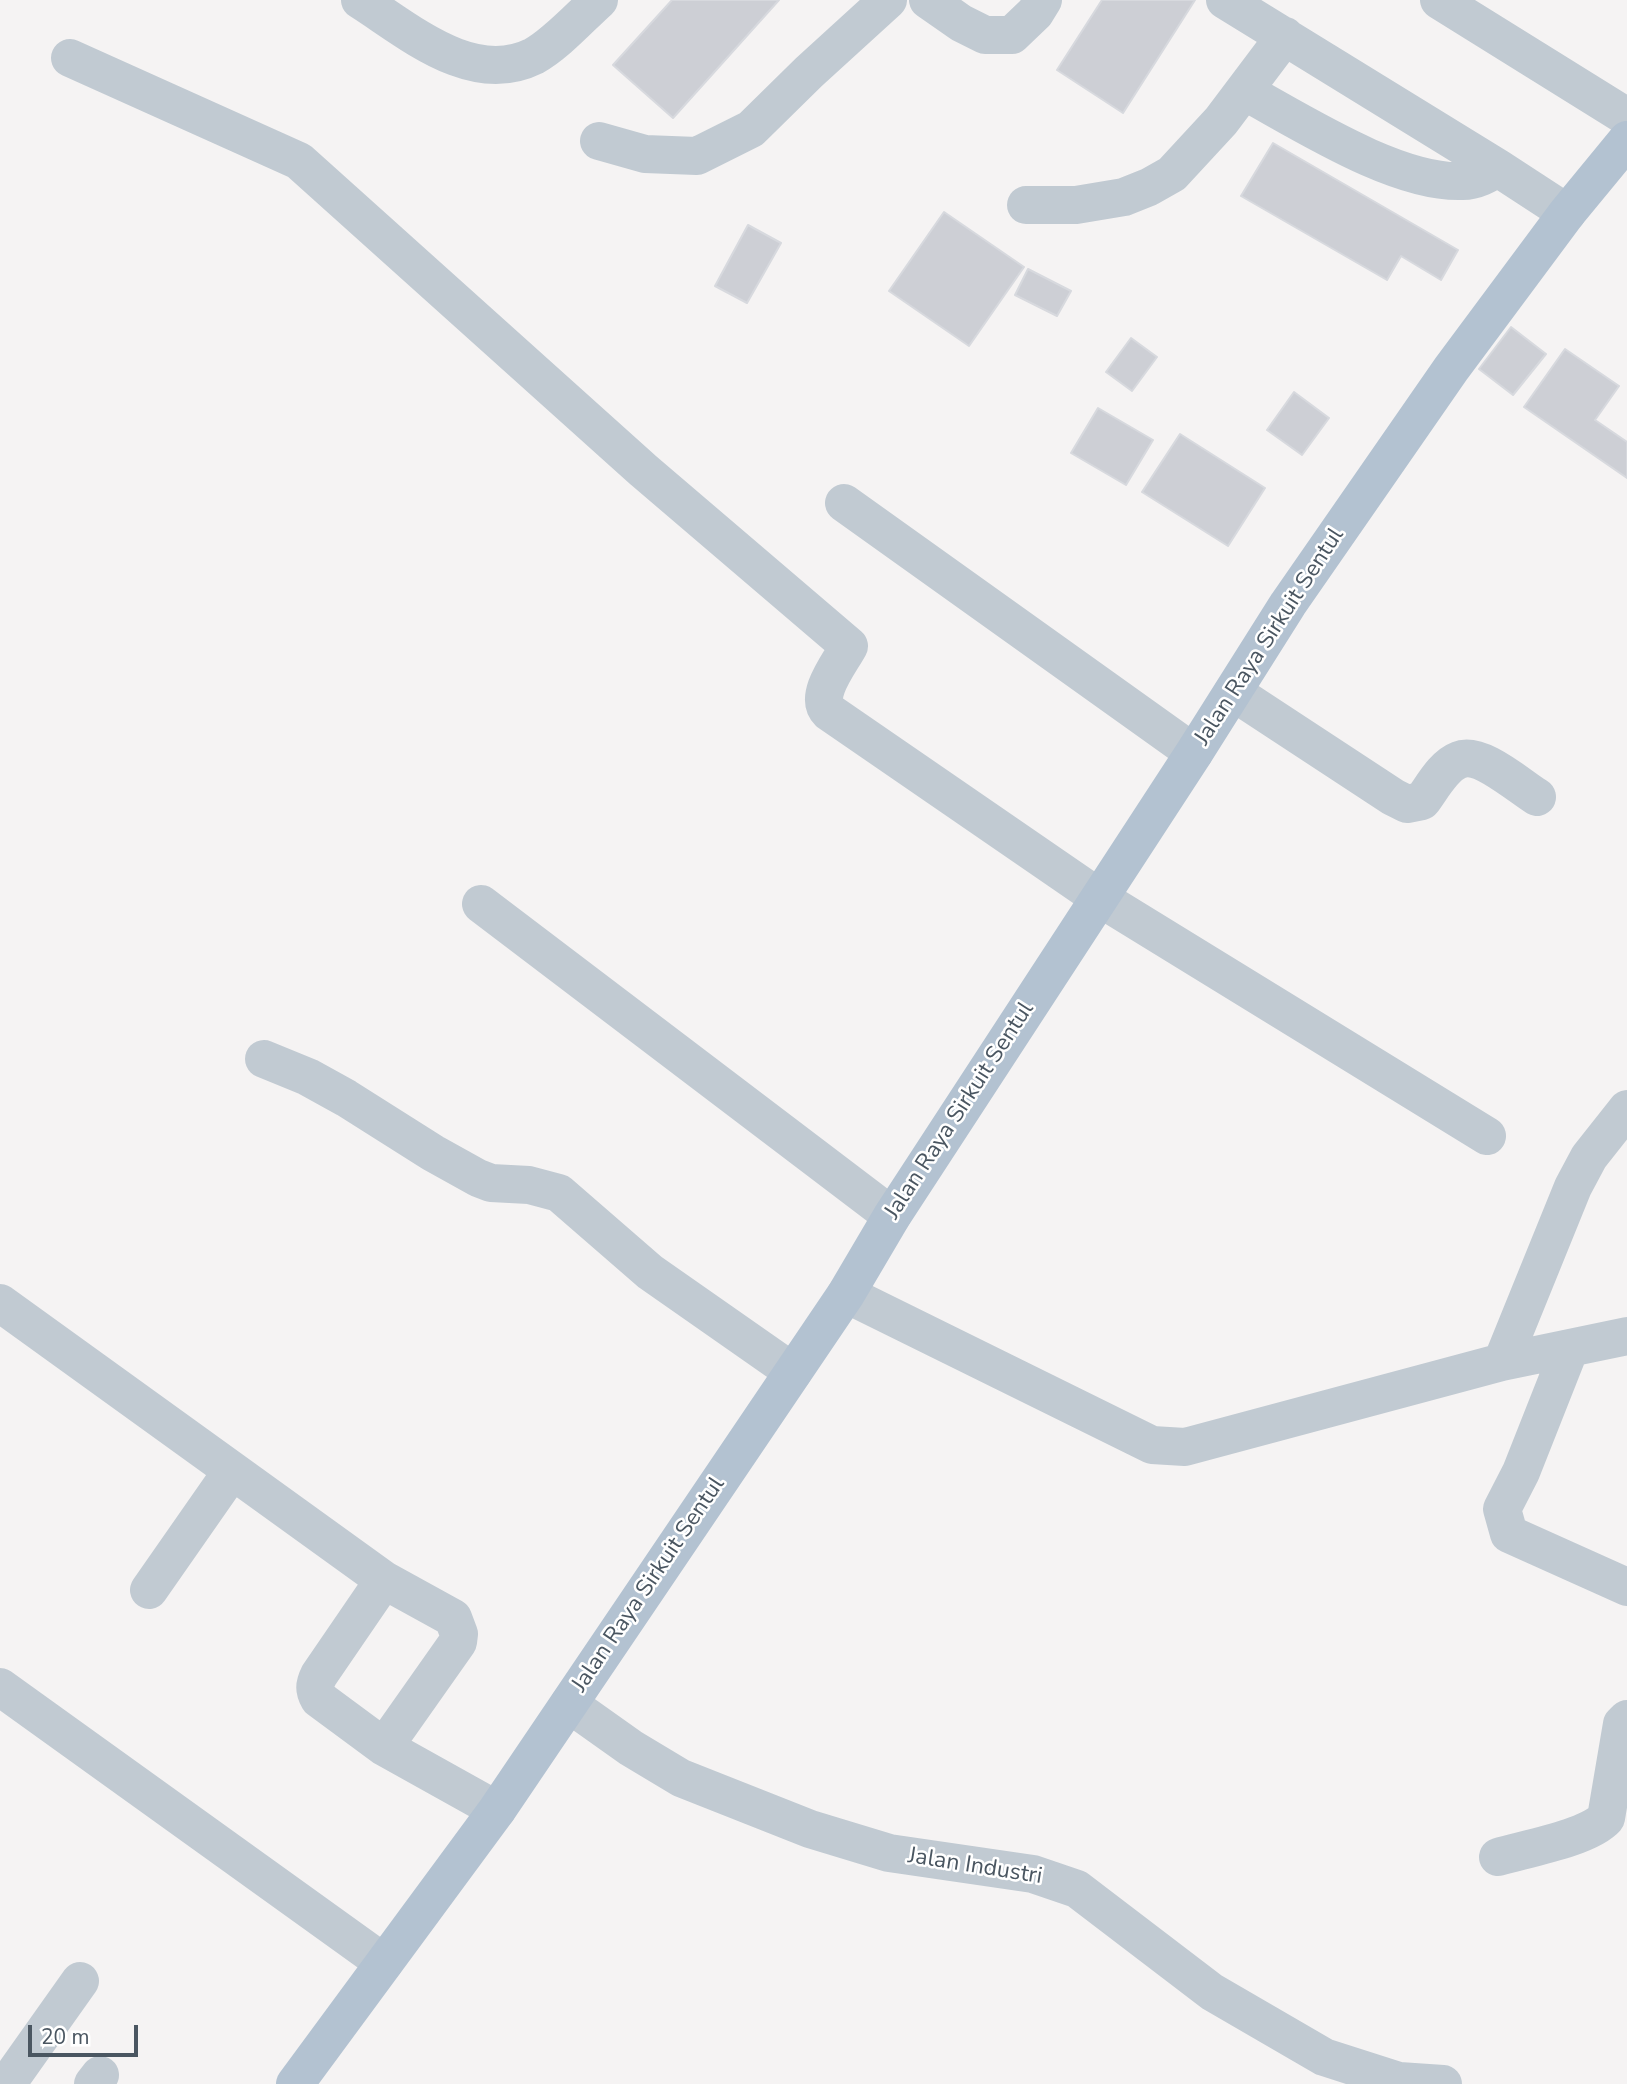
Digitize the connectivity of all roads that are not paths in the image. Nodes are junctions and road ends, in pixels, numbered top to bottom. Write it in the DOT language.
graph roads {
  1 [pos="359,0"];
  2 [pos="599,0"];
  3 [pos="888,0"];
  4 [pos="928,0"];
  5 [pos="1043,0"];
  6 [pos="1225,0"];
  7 [pos="1439,0"];
  8 [pos="1285,36"];
  9 [pos="70,58"];
  10 [pos="1244,90"];
  11 [pos="1627,117"];
  12 [pos="1627,139"];
  13 [pos="599,141"];
  14 [pos="1498,168"];
  15 [pos="1026,205"];
  16 [pos="1567,213"];
  17 [pos="844,503"];
  18 [pos="1233,692"];
  19 [pos="1194,753"];
  20 [pos="1537,797"];
  21 [pos="1098,897"];
  22 [pos="481,904"];
  23 [pos="264,1059"];
  24 [pos="1627,1110"];
  25 [pos="1487,1136"];
  26 [pos="892,1216"];
  27 [pos="846,1294"];
  28 [pos="0,1303"];
  29 [pos="1627,1336"];
  30 [pos="1570,1348"];
  31 [pos="1502,1362"];
  32 [pos="793,1372"];
  33 [pos="232,1471"];
  34 [pos="384,1580"];
  35 [pos="1627,1587"];
  36 [pos="149,1590"];
  37 [pos="0,1687"];
  38 [pos="569,1704"];
  39 [pos="1627,1719"];
  40 [pos="384,1747"];
  41 [pos="497,1810"];
  42 [pos="1498,1857"];
  43 [pos="384,1963"];
  44 [pos="80,1981"];
  45 [pos="7,2084"];
  46 [pos="295,2084"];
  47 [pos="1443,2084"];
  1 -- 2 [label="street"];
  3 -- 13 [label="street"];
  4 -- 5 [label="street"];
  6 -- 8 [label="street"];
  7 -- 11 [label="street"];
  8 -- 10 [label="street"];
  8 -- 14 [label="street"];
  9 -- 21 [label="street"];
  10 -- 14 [label="street"];
  10 -- 15 [label="street"];
  12 -- 16 [label="main road, Jalan Raya Sirkuit Sentul"];
  14 -- 16 [label="street"];
  16 -- 18 [label="main road, Jalan Raya Sirkuit Sentul"];
  17 -- 19 [label="street"];
  18 -- 19 [label="main road, Jalan Raya Sirkuit Sentul"];
  18 -- 20 [label="street"];
  19 -- 21 [label="main road, Jalan Raya Sirkuit Sentul"];
  21 -- 25 [label="street"];
  21 -- 26 [label="main road, Jalan Raya Sirkuit Sentul"];
  22 -- 26 [label="street"];
  23 -- 32 [label="street"];
  24 -- 31 [label="street"];
  26 -- 27 [label="main road, Jalan Raya Sirkuit Sentul"];
  27 -- 31 [label="street"];
  27 -- 32 [label="main road, Jalan Raya Sirkuit Sentul"];
  28 -- 33 [label="street"];
  29 -- 30 [label="street"];
  30 -- 31 [label="street"];
  30 -- 35 [label="street"];
  32 -- 38 [label="main road, Jalan Raya Sirkuit Sentul"];
  33 -- 34 [label="street"];
  33 -- 36 [label="street"];
  34 -- 40 [label="street"];
  34 -- 40 [label="street"];
  37 -- 43 [label="street"];
  38 -- 41 [label="main road, Jalan Raya Sirkuit Sentul"];
  38 -- 47 [label="street, Jalan Industri"];
  39 -- 42 [label="street"];
  40 -- 41 [label="street"];
  41 -- 43 [label="main road, Jalan Raya Sirkuit Sentul"];
  43 -- 46 [label="main road, Jalan Raya Sirkuit Sentul"];
  44 -- 45 [label="street"];
}
